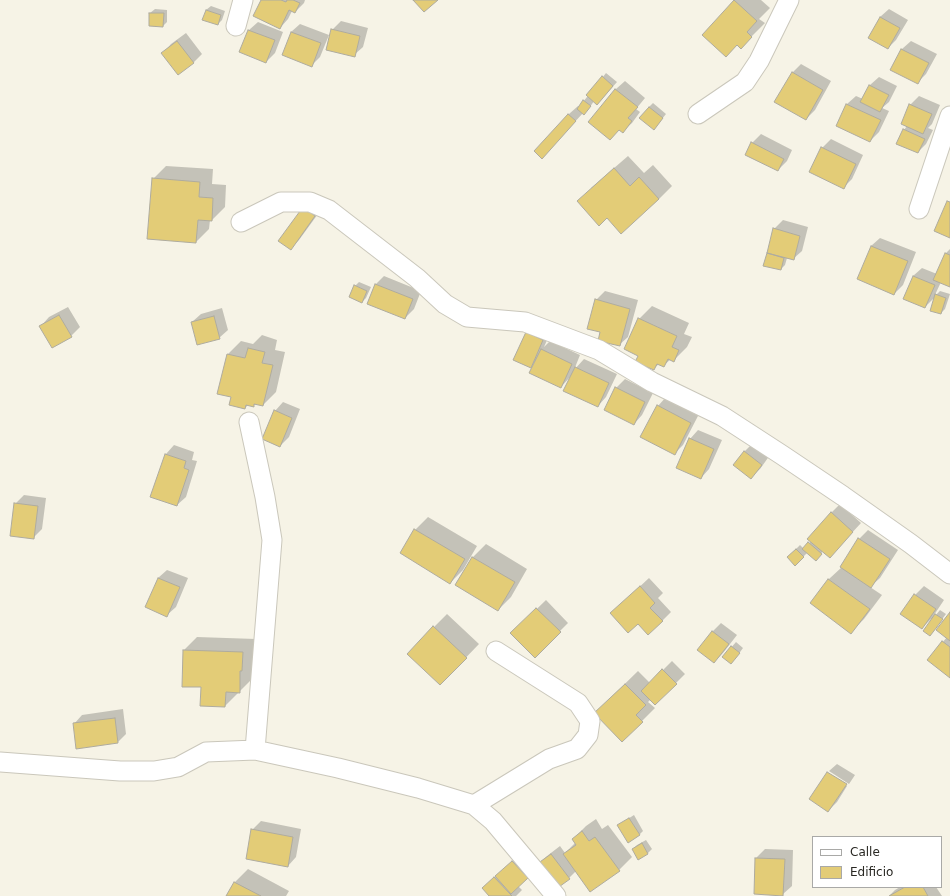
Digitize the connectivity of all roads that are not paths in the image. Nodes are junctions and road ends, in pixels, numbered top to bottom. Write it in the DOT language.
graph roads {
  1 [pos="243,0"];
  2 [pos="789,0"];
  3 [pos="236,26"];
  4 [pos="698,114"];
  5 [pos="950,116"];
  6 [pos="919,209"];
  7 [pos="241,222"];
  8 [pos="249,422"];
  9 [pos="950,574"];
  10 [pos="496,651"];
  11 [pos="255,750"];
  12 [pos="0,762"];
  13 [pos="474,805"];
  14 [pos="556,896"];
  1 -- 3 [label="street"];
  2 -- 4 [label="street"];
  5 -- 6 [label="street"];
  7 -- 9 [label="street"];
  8 -- 11 [label="street"];
  10 -- 13 [label="street"];
  11 -- 12 [label="street"];
  11 -- 13 [label="street"];
  13 -- 14 [label="street"];
}
